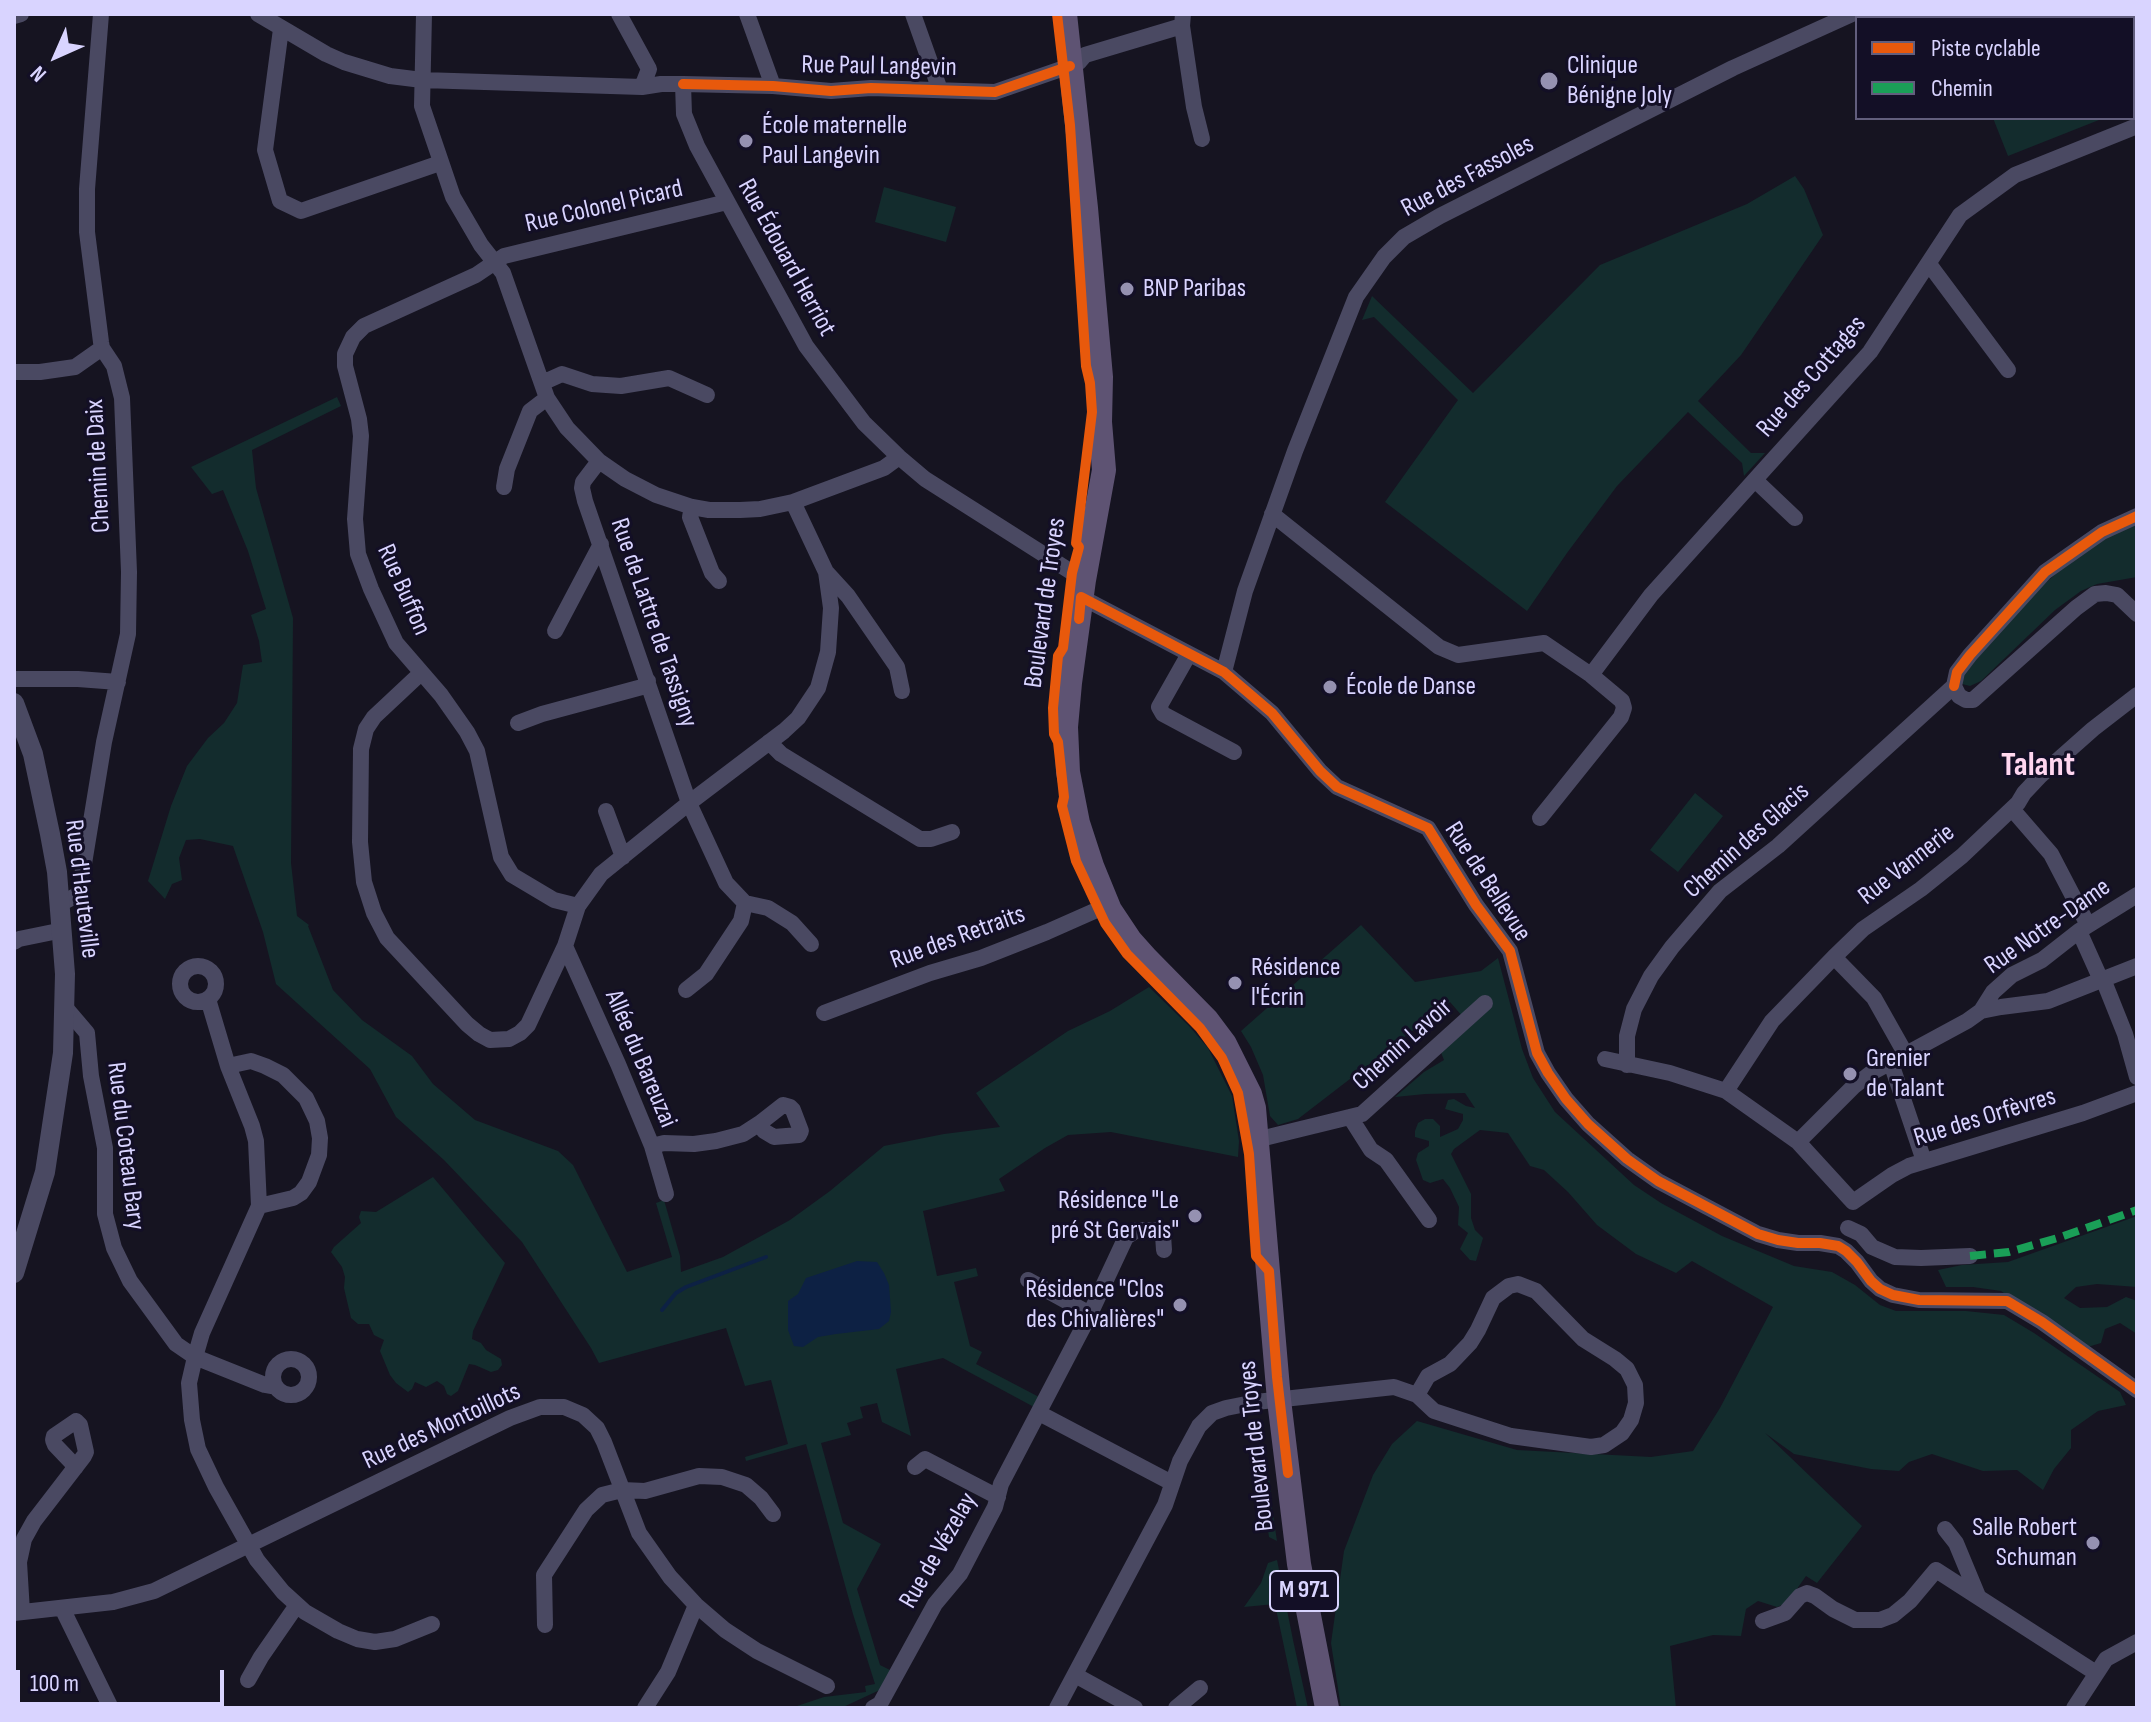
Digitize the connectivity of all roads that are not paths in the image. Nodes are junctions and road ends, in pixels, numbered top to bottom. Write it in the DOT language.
graph roads {
  1 [pos="21,14"];
  2 [pos="101,14"];
  3 [pos="258,14"];
  4 [pos="424,14"];
  5 [pos="619,14"];
  6 [pos="747,14"];
  7 [pos="913,14"];
  8 [pos="1065,14"];
  9 [pos="1852,14"];
  10 [pos="14,16"];
  11 [pos="1182,20"];
  12 [pos="281,29"];
  13 [pos="1070,66"];
  14 [pos="422,80"];
  15 [pos="683,84"];
  16 [pos="773,86"];
  17 [pos="642,87"];
  18 [pos="940,90"];
  19 [pos="2137,126"];
  20 [pos="1202,139"];
  21 [pos="440,163"];
  22 [pos="727,202"];
  23 [pos="493,262"];
  24 [pos="1929,264"];
  25 [pos="102,348"];
  26 [pos="2008,370"];
  27 [pos="14,372"];
  28 [pos="544,390"];
  29 [pos="707,395"];
  30 [pos="899,457"];
  31 [pos="599,461"];
  32 [pos="1755,480"];
  33 [pos="504,487"];
  34 [pos="793,502"];
  35 [pos="692,507"];
  36 [pos="1272,514"];
  37 [pos="2137,516"];
  38 [pos="1795,518"];
  39 [pos="601,544"];
  40 [pos="826,572"];
  41 [pos="719,581"];
  42 [pos="1083,589"];
  43 [pos="2137,614"];
  44 [pos="555,631"];
  45 [pos="1189,654"];
  46 [pos="1224,672"];
  47 [pos="421,673"];
  48 [pos="1591,675"];
  49 [pos="14,679"];
  50 [pos="648,681"];
  51 [pos="118,682"];
  52 [pos="1954,686"];
  53 [pos="902,691"];
  54 [pos="2137,695"];
  55 [pos="14,703"];
  56 [pos="518,723"];
  57 [pos="769,742"];
  58 [pos="1234,752"];
  59 [pos="689,803"];
  60 [pos="2012,809"];
  61 [pos="606,811"];
  62 [pos="1540,818"];
  63 [pos="952,832"];
  64 [pos="623,857"];
  65 [pos="2137,895"];
  66 [pos="745,903"];
  67 [pos="60,904"];
  68 [pos="1108,905"];
  69 [pos="578,906"];
  70 [pos="2083,928"];
  71 [pos="63,930"];
  72 [pos="14,942"];
  73 [pos="811,944"];
  74 [pos="565,946"];
  75 [pos="1834,957"];
  76 [pos="2137,966"];
  77 [pos="2102,980"];
  78 [pos="686,990"];
  79 [pos="208,999"];
  80 [pos="1485,1003"];
  81 [pos="64,1006"];
  82 [pos="1981,1011"];
  83 [pos="824,1013"];
  84 [pos="1905,1053"];
  85 [pos="1605,1059"];
  86 [pos="1891,1063"];
  87 [pos="1627,1065"];
  88 [pos="228,1066"];
  89 [pos="2137,1077"];
  90 [pos="1726,1091"];
  91 [pos="2137,1093"];
  92 [pos="1350,1117"];
  93 [pos="760,1123"];
  94 [pos="1256,1140"];
  95 [pos="1798,1142"];
  96 [pos="652,1146"];
  97 [pos="1924,1161"];
  98 [pos="666,1194"];
  99 [pos="1853,1202"];
  100 [pos="259,1206"];
  101 [pos="1429,1220"];
  102 [pos="1848,1228"];
  103 [pos="1838,1246"];
  104 [pos="1164,1250"];
  105 [pos="1970,1256"];
  106 [pos="14,1273"];
  107 [pos="1028,1280"];
  108 [pos="1090,1314"];
  109 [pos="195,1357"];
  110 [pos="276,1387"];
  111 [pos="2137,1390"];
  112 [pos="1417,1395"];
  113 [pos="1279,1400"];
  114 [pos="1039,1413"];
  115 [pos="76,1467"];
  116 [pos="915,1467"];
  117 [pos="1172,1483"];
  118 [pos="622,1490"];
  119 [pos="998,1497"];
  120 [pos="773,1514"];
  121 [pos="1945,1529"];
  122 [pos="1956,1543"];
  123 [pos="248,1546"];
  124 [pos="1936,1570"];
  125 [pos="1978,1596"];
  126 [pos="297,1605"];
  127 [pos="696,1605"];
  128 [pos="62,1608"];
  129 [pos="18,1612"];
  130 [pos="1763,1621"];
  131 [pos="432,1624"];
  132 [pos="545,1625"];
  133 [pos="2137,1642"];
  134 [pos="2096,1673"];
  135 [pos="1075,1675"];
  136 [pos="248,1680"];
  137 [pos="827,1686"];
  138 [pos="1200,1688"];
  139 [pos="878,1707"];
  140 [pos="111,1708"];
  141 [pos="645,1708"];
  142 [pos="1057,1708"];
  143 [pos="1135,1708"];
  144 [pos="1176,1708"];
  145 [pos="1327,1708"];
  146 [pos="2074,1708"];
  1 -- 10 [label="street"];
  2 -- 25 [label="street, Chemin de Daix"];
  3 -- 12 [label="street"];
  4 -- 14 [label="street"];
  5 -- 17 [label="street"];
  6 -- 16 [label="street"];
  7 -- 18 [label="street"];
  8 -- 13 [label="main road, Boulevard de Troyes / M 971"];
  9 -- 36 [label="street, Rue des Fassoles"];
  11 -- 13 [label="street, Rue Paul Langevin"];
  11 -- 20 [label="street"];
  12 -- 14 [label="street"];
  12 -- 21 [label="street"];
  13 -- 18 [label="street, Rue Paul Langevin"];
  13 -- 42 [label="main road, Boulevard de Troyes / M 971"];
  14 -- 17 [label="street"];
  14 -- 21 [label="street"];
  15 -- 16 [label="street, Rue Paul Langevin"];
  15 -- 17 [label="street"];
  15 -- 22 [label="street, Rue Édouard Herriot"];
  16 -- 18 [label="street, Rue Paul Langevin"];
  19 -- 24 [label="street, Rue des Cottages"];
  21 -- 23 [label="street"];
  22 -- 23 [label="street, Rue Colonel Picard"];
  22 -- 30 [label="street, Rue Édouard Herriot"];
  23 -- 28 [label="street"];
  23 -- 47 [label="street, Rue Buffon"];
  24 -- 26 [label="street"];
  24 -- 32 [label="street, Rue des Cottages"];
  25 -- 27 [label="street"];
  25 -- 51 [label="street, Chemin de Daix"];
  28 -- 29 [label="street"];
  28 -- 31 [label="street"];
  28 -- 33 [label="street"];
  30 -- 34 [label="street"];
  30 -- 42 [label="street, Rue Édouard Herriot"];
  31 -- 35 [label="street"];
  31 -- 39 [label="street, Rue de Lattre de Tassigny"];
  32 -- 38 [label="street"];
  32 -- 48 [label="street, Rue des Cottages"];
  34 -- 35 [label="street"];
  34 -- 40 [label="street"];
  35 -- 41 [label="street"];
  36 -- 46 [label="street, Rue des Fassoles"];
  36 -- 48 [label="street"];
  37 -- 52 [label="street, Chemin des Glacis"];
  39 -- 44 [label="street"];
  39 -- 50 [label="street, Rue de Lattre de Tassigny"];
  40 -- 53 [label="street"];
  40 -- 57 [label="street"];
  42 -- 45 [label="street, Rue de Bellevue"];
  42 -- 68 [label="main road, Boulevard de Troyes / M 971"];
  43 -- 52 [label="street"];
  45 -- 46 [label="street, Rue de Bellevue"];
  45 -- 58 [label="street"];
  46 -- 103 [label="street, Rue de Bellevue"];
  47 -- 69 [label="street, Rue Buffon"];
  47 -- 74 [label="street"];
  48 -- 62 [label="street"];
  49 -- 51 [label="street"];
  50 -- 56 [label="street"];
  50 -- 59 [label="street, Rue de Lattre de Tassigny"];
  51 -- 67 [label="street, Chemin de Daix"];
  52 -- 87 [label="street, Chemin des Glacis"];
  54 -- 60 [label="street, Rue Vannerie"];
  55 -- 67 [label="street, Rue d'Hauteville"];
  57 -- 59 [label="street"];
  57 -- 63 [label="street"];
  59 -- 64 [label="street"];
  59 -- 66 [label="street, Rue de Lattre de Tassigny"];
  60 -- 70 [label="street"];
  60 -- 75 [label="street, Rue Vannerie"];
  61 -- 64 [label="street"];
  64 -- 69 [label="street"];
  65 -- 70 [label="street, Rue Notre-Dame"];
  66 -- 73 [label="street"];
  66 -- 78 [label="street"];
  67 -- 71 [label="street, Rue d'Hauteville"];
  68 -- 83 [label="street, Rue des Retraits"];
  68 -- 94 [label="main road, Boulevard de Troyes / M 971"];
  69 -- 74 [label="street"];
  70 -- 77 [label="street"];
  70 -- 82 [label="street, Rue Notre-Dame"];
  71 -- 72 [label="street"];
  71 -- 81 [label="street, Rue d'Hauteville"];
  74 -- 96 [label="street, Allée du Bareuzai"];
  75 -- 84 [label="street"];
  75 -- 90 [label="street, Rue Vannerie"];
  76 -- 77 [label="street"];
  77 -- 82 [label="street"];
  77 -- 89 [label="street"];
  79 -- 88 [label="street"];
  80 -- 92 [label="street, Chemin Lavoir"];
  81 -- 106 [label="street, Rue d'Hauteville"];
  81 -- 109 [label="street, Rue du Coteau Bary"];
  82 -- 84 [label="street, Rue Notre-Dame"];
  84 -- 86 [label="street, Rue Notre-Dame"];
  85 -- 87 [label="street"];
  86 -- 95 [label="street, Rue Notre-Dame"];
  86 -- 97 [label="street"];
  87 -- 90 [label="street"];
  88 -- 100 [label="street"];
  88 -- 100 [label="street"];
  90 -- 95 [label="street"];
  91 -- 97 [label="street, Rue des Orfèvres"];
  92 -- 94 [label="street, Chemin Lavoir"];
  92 -- 101 [label="street"];
  93 -- 96 [label="street"];
  94 -- 113 [label="main road, Boulevard de Troyes / M 971"];
  95 -- 99 [label="street"];
  96 -- 98 [label="street, Allée du Bareuzai"];
  97 -- 99 [label="street, Rue des Orfèvres"];
  99 -- 102 [label="street"];
  100 -- 109 [label="street"];
  102 -- 103 [label="street"];
  102 -- 105 [label="street"];
  103 -- 111 [label="street"];
  104 -- 108 [label="street, Rue de Vézelay"];
  107 -- 108 [label="street"];
  108 -- 114 [label="street, Rue de Vézelay"];
  109 -- 110 [label="street, Rue du Coteau Bary"];
  109 -- 123 [label="street"];
  112 -- 112 [label="street"];
  112 -- 113 [label="street"];
  113 -- 117 [label="street"];
  113 -- 145 [label="main road, Boulevard de Troyes / M 971"];
  114 -- 117 [label="street"];
  114 -- 119 [label="street, Rue de Vézelay"];
  115 -- 129 [label="street"];
  116 -- 119 [label="street"];
  117 -- 135 [label="street"];
  118 -- 120 [label="street"];
  118 -- 123 [label="street, Rue des Montoillots"];
  118 -- 127 [label="street, Rue des Montoillots"];
  118 -- 132 [label="street"];
  119 -- 139 [label="street, Rue de Vézelay"];
  121 -- 122 [label="street"];
  122 -- 124 [label="street"];
  122 -- 125 [label="street"];
  123 -- 126 [label="street"];
  123 -- 128 [label="street, Rue des Montoillots"];
  124 -- 125 [label="street"];
  124 -- 130 [label="street"];
  125 -- 134 [label="street"];
  126 -- 131 [label="street"];
  126 -- 136 [label="street"];
  127 -- 137 [label="street, Rue des Montoillots"];
  127 -- 141 [label="street"];
  128 -- 129 [label="street, Rue des Montoillots"];
  128 -- 140 [label="street"];
  133 -- 134 [label="street"];
  134 -- 146 [label="street"];
  135 -- 142 [label="street"];
  135 -- 143 [label="street"];
  138 -- 144 [label="street"];
}
